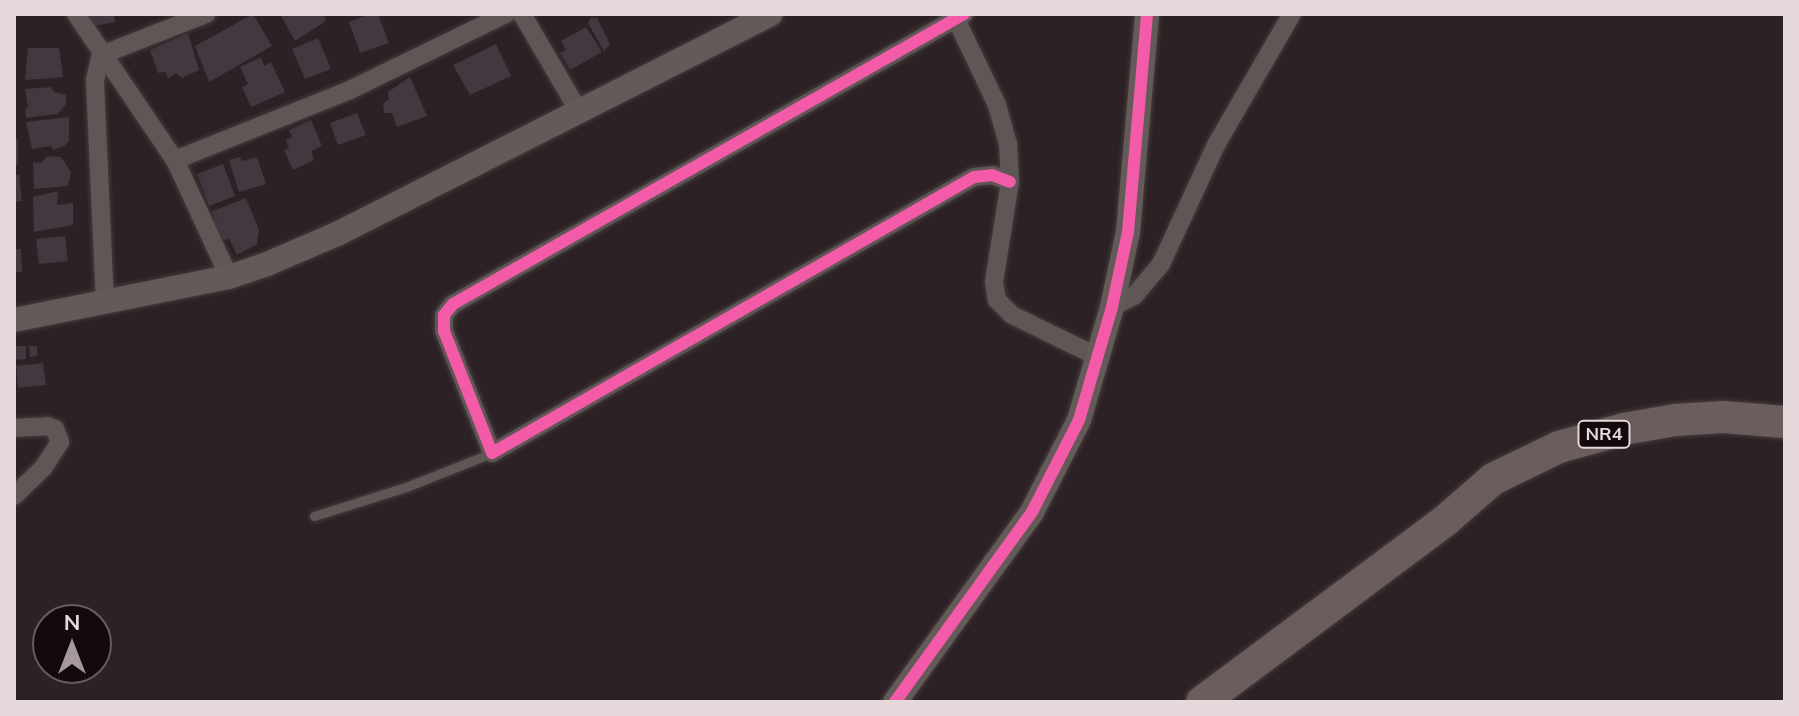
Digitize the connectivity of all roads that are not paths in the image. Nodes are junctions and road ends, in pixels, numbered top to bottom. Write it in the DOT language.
graph roads {
  1 [pos="76,14"];
  2 [pos="206,14"];
  3 [pos="506,14"];
  4 [pos="522,14"];
  5 [pos="770,14"];
  6 [pos="1147,14"];
  7 [pos="1292,14"];
  8 [pos="960,16"];
  9 [pos="101,55"];
  10 [pos="578,110"];
  11 [pos="175,160"];
  12 [pos="1010,182"];
  13 [pos="229,277"];
  14 [pos="105,303"];
  15 [pos="1112,307"];
  16 [pos="14,320"];
  17 [pos="1098,357"];
  18 [pos="1785,422"];
  19 [pos="14,428"];
  20 [pos="1785,442"];
  21 [pos="492,453"];
  22 [pos="14,496"];
  23 [pos="314,516"];
  24 [pos="1446,520"];
  25 [pos="895,702"];
  26 [pos="1202,702"];
  1 -- 9 [label="street"];
  2 -- 9 [label="street"];
  3 -- 11 [label="street"];
  4 -- 10 [label="street"];
  5 -- 10 [label="street"];
  6 -- 15 [label="street"];
  7 -- 15 [label="street"];
  8 -- 12 [label="street"];
  8 -- 21 [label="street"];
  9 -- 11 [label="street"];
  9 -- 14 [label="street"];
  10 -- 13 [label="street"];
  11 -- 13 [label="street"];
  12 -- 17 [label="street"];
  12 -- 21 [label="street"];
  13 -- 14 [label="street"];
  14 -- 16 [label="street"];
  15 -- 17 [label="street"];
  17 -- 25 [label="street"];
  18 -- 24 [label="highway, NR4"];
  19 -- 22 [label="street"];
  20 -- 24 [label="highway, NR4"];
  21 -- 23 [label="lane"];
  24 -- 26 [label="highway, NR4"];
}
